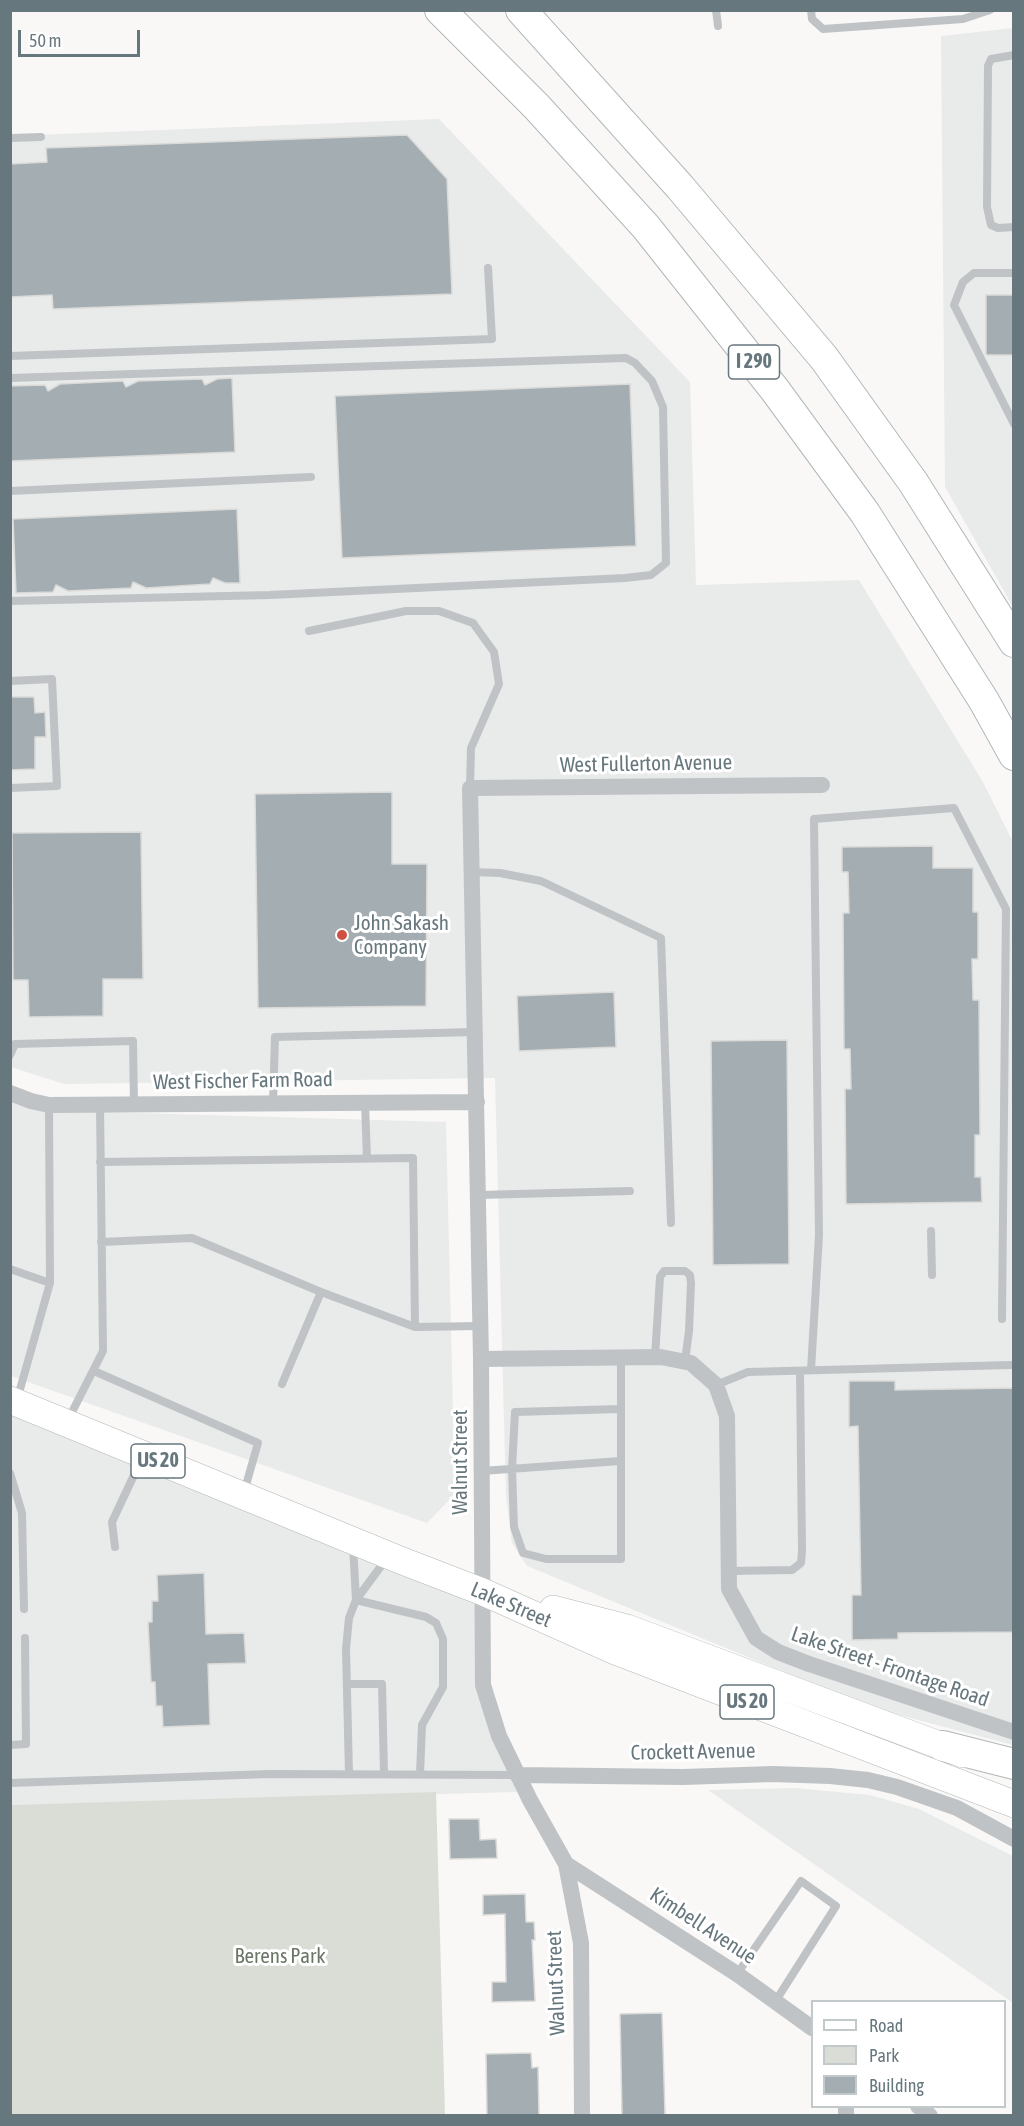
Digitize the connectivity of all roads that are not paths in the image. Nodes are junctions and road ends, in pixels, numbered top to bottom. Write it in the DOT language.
graph roads {
  1 [pos="440,10"];
  2 [pos="521,10"];
  3 [pos="716,10"];
  4 [pos="811,10"];
  5 [pos="990,10"];
  6 [pos="718,26"];
  7 [pos="1014,55"];
  8 [pos="41,137"];
  9 [pos="10,138"];
  10 [pos="1014,227"];
  11 [pos="488,268"];
  12 [pos="1014,273"];
  13 [pos="10,356"];
  14 [pos="10,378"];
  15 [pos="1014,424"];
  16 [pos="310,477"];
  17 [pos="10,491"];
  18 [pos="10,602"];
  19 [pos="309,631"];
  20 [pos="1014,642"];
  21 [pos="10,681"];
  22 [pos="1014,755"];
  23 [pos="822,785"];
  24 [pos="10,788"];
  25 [pos="470,788"];
  26 [pos="472,872"];
  27 [pos="476,1032"];
  28 [pos="10,1055"];
  29 [pos="10,1093"];
  30 [pos="477,1102"];
  31 [pos="273,1103"];
  32 [pos="365,1103"];
  33 [pos="49,1105"];
  34 [pos="100,1105"];
  35 [pos="134,1105"];
  36 [pos="367,1159"];
  37 [pos="100,1162"];
  38 [pos="630,1191"];
  39 [pos="479,1195"];
  40 [pos="670,1223"];
  41 [pos="931,1232"];
  42 [pos="101,1242"];
  43 [pos="10,1269"];
  44 [pos="932,1275"];
  45 [pos="50,1283"];
  46 [pos="321,1292"];
  47 [pos="1002,1319"];
  48 [pos="481,1326"];
  49 [pos="415,1327"];
  50 [pos="655,1357"];
  51 [pos="621,1358"];
  52 [pos="481,1359"];
  53 [pos="685,1361"];
  54 [pos="1011,1365"];
  55 [pos="811,1370"];
  56 [pos="94,1371"];
  57 [pos="800,1371"];
  58 [pos="282,1384"];
  59 [pos="716,1385"];
  60 [pos="13,1401"];
  61 [pos="620,1409"];
  62 [pos="66,1423"];
  63 [pos="143,1455"];
  64 [pos="620,1461"];
  65 [pos="512,1469"];
  66 [pos="482,1471"];
  67 [pos="10,1473"];
  68 [pos="243,1496"];
  69 [pos="352,1541"];
  70 [pos="115,1547"];
  71 [pos="389,1556"];
  72 [pos="729,1571"];
  73 [pos="483,1592"];
  74 [pos="356,1600"];
  75 [pos="24,1609"];
  76 [pos="25,1638"];
  77 [pos="347,1684"];
  78 [pos="1014,1732"];
  79 [pos="10,1745"];
  80 [pos="943,1746"];
  81 [pos="1014,1764"];
  82 [pos="349,1774"];
  83 [pos="384,1774"];
  84 [pos="420,1774"];
  85 [pos="517,1775"];
  86 [pos="1014,1776"];
  87 [pos="10,1783"];
  88 [pos="1014,1804"];
  89 [pos="1014,1839"];
  90 [pos="566,1864"];
  91 [pos="737,1974"];
  92 [pos="775,2002"];
  93 [pos="811,2027"];
  94 [pos="582,2115"];
  1 -- 22 [label="highway, I 290"];
  2 -- 20 [label="highway, I 290"];
  3 -- 6 [label="lane"];
  4 -- 5 [label="lane"];
  7 -- 10 [label="lane"];
  8 -- 9 [label="lane"];
  11 -- 13 [label="lane"];
  12 -- 15 [label="lane"];
  14 -- 18 [label="lane"];
  16 -- 17 [label="lane"];
  19 -- 25 [label="lane"];
  21 -- 24 [label="lane"];
  23 -- 25 [label="street, West Fullerton Avenue"];
  25 -- 26 [label="street, Walnut Street"];
  26 -- 27 [label="street, Walnut Street"];
  26 -- 40 [label="lane"];
  27 -- 30 [label="street, Walnut Street"];
  27 -- 31 [label="lane"];
  28 -- 35 [label="lane"];
  29 -- 33 [label="street, West Fischer Farm Road"];
  30 -- 32 [label="street, West Fischer Farm Road"];
  30 -- 39 [label="street, Walnut Street"];
  31 -- 32 [label="street, West Fischer Farm Road"];
  31 -- 35 [label="street, West Fischer Farm Road"];
  32 -- 36 [label="lane"];
  33 -- 34 [label="street, West Fischer Farm Road"];
  33 -- 45 [label="lane"];
  34 -- 35 [label="street, West Fischer Farm Road"];
  34 -- 37 [label="lane"];
  36 -- 37 [label="lane"];
  36 -- 49 [label="lane"];
  37 -- 42 [label="lane"];
  38 -- 39 [label="lane"];
  39 -- 48 [label="street, Walnut Street"];
  41 -- 44 [label="lane"];
  42 -- 46 [label="lane"];
  42 -- 56 [label="lane"];
  43 -- 45 [label="lane"];
  45 -- 60 [label="lane"];
  46 -- 49 [label="lane"];
  46 -- 58 [label="lane"];
  47 -- 55 [label="lane"];
  48 -- 49 [label="lane"];
  48 -- 52 [label="street, Walnut Street"];
  50 -- 51 [label="street, Lake Street - Frontage Road"];
  50 -- 53 [label="street, Lake Street - Frontage Road"];
  50 -- 53 [label="lane"];
  51 -- 52 [label="street, Lake Street - Frontage Road"];
  51 -- 61 [label="lane"];
  52 -- 66 [label="street, Walnut Street"];
  53 -- 59 [label="street, Lake Street - Frontage Road"];
  54 -- 55 [label="lane"];
  55 -- 57 [label="lane"];
  56 -- 62 [label="lane"];
  56 -- 68 [label="lane"];
  57 -- 59 [label="lane"];
  57 -- 72 [label="lane"];
  59 -- 72 [label="street, Lake Street - Frontage Road"];
  60 -- 62 [label="main road, Lake Street / US 20"];
  61 -- 64 [label="lane"];
  61 -- 65 [label="lane"];
  62 -- 63 [label="main road, Lake Street / US 20"];
  63 -- 68 [label="main road, Lake Street / US 20"];
  63 -- 70 [label="lane"];
  64 -- 65 [label="lane"];
  64 -- 65 [label="lane"];
  65 -- 66 [label="lane"];
  66 -- 73 [label="street, Walnut Street"];
  67 -- 75 [label="lane"];
  68 -- 69 [label="main road, Lake Street / US 20"];
  69 -- 71 [label="main road, Lake Street / US 20"];
  69 -- 74 [label="lane"];
  71 -- 73 [label="main road, Lake Street / US 20"];
  71 -- 74 [label="lane"];
  72 -- 78 [label="street, Lake Street - Frontage Road"];
  73 -- 80 [label="main road, US 20"];
  73 -- 85 [label="street, Walnut Street"];
  73 -- 88 [label="main road, Lake Street / US 20"];
  74 -- 77 [label="lane"];
  74 -- 84 [label="lane"];
  76 -- 79 [label="lane"];
  77 -- 82 [label="lane"];
  77 -- 83 [label="lane"];
  80 -- 81 [label="highway, US 20"];
  80 -- 86 [label="main road"];
  82 -- 83 [label="lane"];
  82 -- 87 [label="lane"];
  83 -- 84 [label="lane"];
  84 -- 85 [label="lane"];
  85 -- 89 [label="street, Crockett Avenue"];
  85 -- 90 [label="street, Walnut Street"];
  90 -- 91 [label="street, Kimbell Avenue"];
  90 -- 94 [label="street, Walnut Street"];
  91 -- 92 [label="street, Kimbell Avenue"];
  91 -- 92 [label="lane"];
  92 -- 93 [label="street, Kimbell Avenue"];
}
